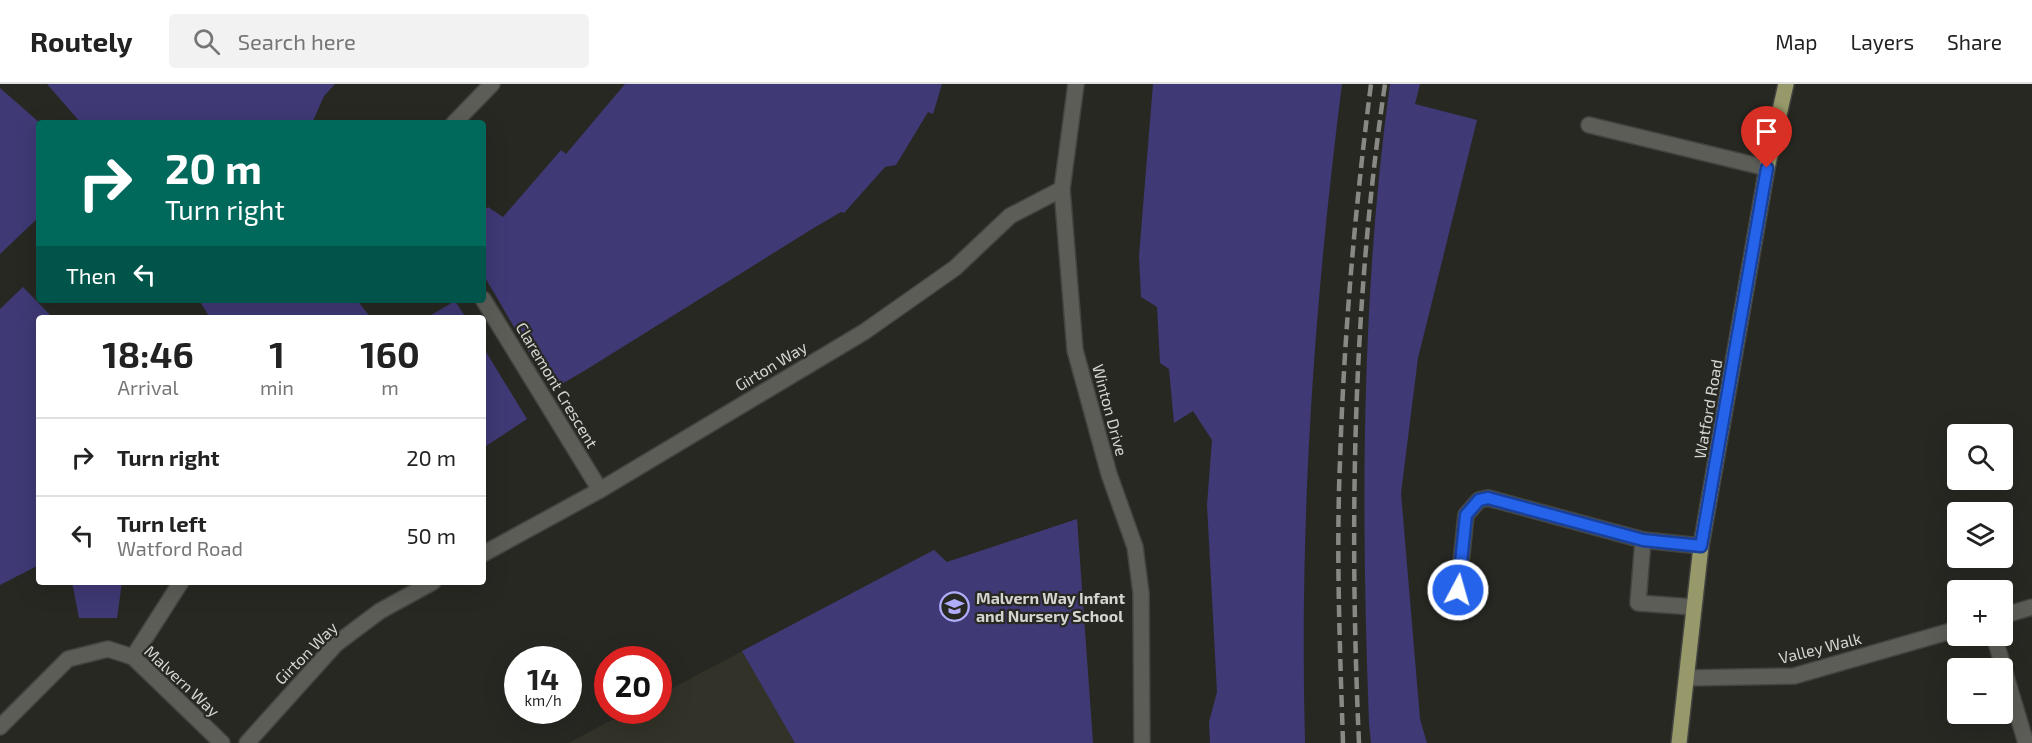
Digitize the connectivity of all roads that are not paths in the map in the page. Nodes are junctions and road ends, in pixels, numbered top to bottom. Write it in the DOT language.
graph roads {
  1 [pos="492,84"];
  2 [pos="1076,84"];
  3 [pos="1786,84"];
  4 [pos="457,120"];
  5 [pos="1589,125"];
  6 [pos="1767,168"];
  7 [pos="1062,189"];
  8 [pos="485,303"];
  9 [pos="600,490"];
  10 [pos="1643,540"];
  11 [pos="1701,546"];
  12 [pos="486,552"];
  13 [pos="179,585"];
  14 [pos="428,585"];
  15 [pos="1458,590"];
  16 [pos="2032,607"];
  17 [pos="1693,608"];
  18 [pos="2013,613"];
  19 [pos="1947,632"];
  20 [pos="1997,646"];
  21 [pos="133,657"];
  22 [pos="1687,678"];
  23 [pos="0,728"];
  24 [pos="222,743"];
  25 [pos="247,743"];
  26 [pos="1142,743"];
  27 [pos="1679,743"];
  28 [pos="2026,743"];
  1 -- 4 [label="street"];
  2 -- 7 [label="street, Winton Drive"];
  3 -- 6 [label="main road, Watford Road"];
  5 -- 6 [label="street"];
  6 -- 11 [label="main road, Watford Road"];
  7 -- 9 [label="street, Girton Way"];
  7 -- 26 [label="street, Winton Drive"];
  8 -- 9 [label="street, Claremont Crescent"];
  9 -- 12 [label="street, Girton Way"];
  10 -- 11 [label="street"];
  10 -- 15 [label="street"];
  10 -- 17 [label="street"];
  11 -- 17 [label="main road, Watford Road"];
  13 -- 21 [label="street"];
  14 -- 25 [label="street, Girton Way"];
  16 -- 18 [label="street"];
  17 -- 22 [label="main road, Watford Road"];
  19 -- 22 [label="street, Valley Walk"];
  20 -- 28 [label="street"];
  21 -- 23 [label="street, Malvern Way"];
  21 -- 24 [label="street, Malvern Way"];
  22 -- 27 [label="main road, Watford Road"];
}
